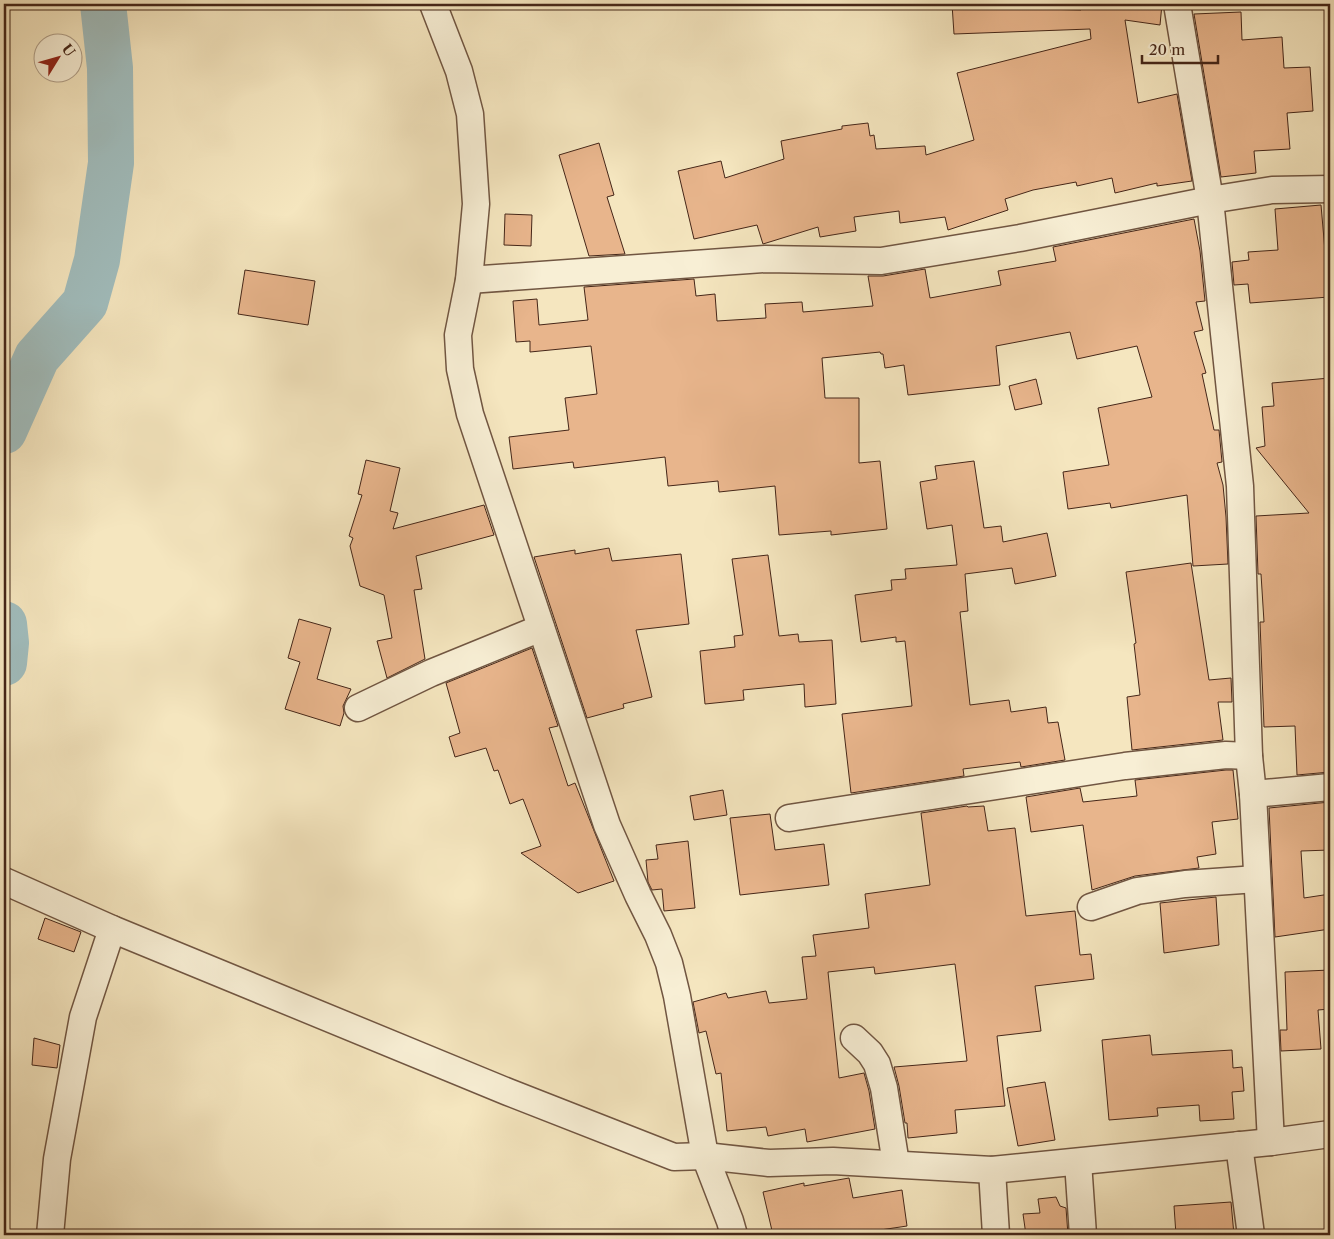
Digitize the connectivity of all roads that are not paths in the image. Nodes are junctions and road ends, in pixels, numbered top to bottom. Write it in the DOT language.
graph roads {
  1 [pos="433,4"];
  2 [pos="1177,4"];
  3 [pos="1330,189"];
  4 [pos="1210,200"];
  5 [pos="469,280"];
  6 [pos="541,628"];
  7 [pos="358,708"];
  8 [pos="1249,756"];
  9 [pos="1330,787"];
  10 [pos="1253,794"];
  11 [pos="789,818"];
  12 [pos="1258,878"];
  13 [pos="4,881"];
  14 [pos="1091,907"];
  15 [pos="104,926"];
  16 [pos="854,1038"];
  17 [pos="1330,1134"];
  18 [pos="1271,1142"];
  19 [pos="1239,1144"];
  20 [pos="705,1156"];
  21 [pos="1078,1162"];
  22 [pos="896,1164"];
  23 [pos="992,1170"];
  24 [pos="730,1230"];
  25 [pos="50,1235"];
  26 [pos="996,1235"];
  27 [pos="1083,1235"];
  28 [pos="1251,1235"];
  1 -- 5 [label="street"];
  2 -- 4 [label="street"];
  3 -- 4 [label="street"];
  4 -- 5 [label="street"];
  4 -- 8 [label="street"];
  5 -- 6 [label="street"];
  6 -- 7 [label="street"];
  6 -- 20 [label="street"];
  8 -- 10 [label="street"];
  8 -- 11 [label="street"];
  9 -- 10 [label="street"];
  10 -- 12 [label="street"];
  12 -- 14 [label="street"];
  12 -- 18 [label="street"];
  13 -- 15 [label="street"];
  15 -- 20 [label="street"];
  15 -- 25 [label="street"];
  16 -- 22 [label="street"];
  17 -- 18 [label="street"];
  18 -- 19 [label="street"];
  19 -- 21 [label="street"];
  19 -- 28 [label="street"];
  20 -- 22 [label="street"];
  20 -- 24 [label="street"];
  21 -- 23 [label="street"];
  21 -- 27 [label="street"];
  22 -- 23 [label="street"];
  23 -- 26 [label="street"];
}
